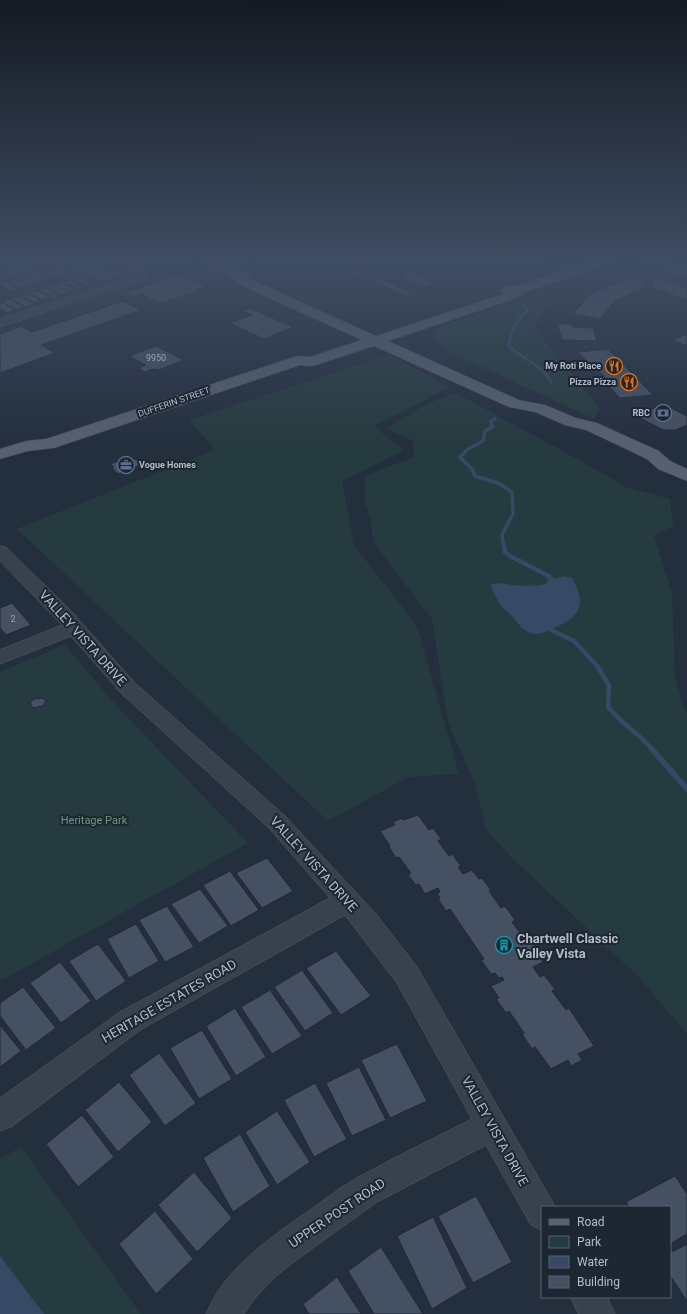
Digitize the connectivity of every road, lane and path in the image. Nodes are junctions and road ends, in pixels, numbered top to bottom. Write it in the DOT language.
graph roads {
  1 [pos="344,321"];
  2 [pos="424,321"];
  3 [pos="378,335"];
  4 [pos="48,444"];
  5 [pos="0,454"];
  6 [pos="0,466"];
  7 [pos="687,476"];
  8 [pos="0,551"];
  9 [pos="74,627"];
  10 [pos="0,658"];
  11 [pos="347,900"];
  12 [pos="0,1116"];
  13 [pos="492,1125"];
  14 [pos="541,1212"];
  15 [pos="589,1298"];
  16 [pos="222,1314"];
  17 [pos="598,1314"];
  1 -- 3 [label="main road"];
  2 -- 3 [label="main road, DUFFERIN STREET"];
  3 -- 4 [label="main road, DUFFERIN STREET"];
  3 -- 7 [label="main road"];
  4 -- 5 [label="main road, DUFFERIN STREET"];
  4 -- 6 [label="main road, DUFFERIN STREET"];
  8 -- 9 [label="street, VALLEY VISTA DRIVE"];
  9 -- 10 [label="street"];
  9 -- 11 [label="street, VALLEY VISTA DRIVE"];
  11 -- 12 [label="street, HERITAGE ESTATES ROAD"];
  11 -- 13 [label="street, VALLEY VISTA DRIVE"];
  13 -- 14 [label="street, VALLEY VISTA DRIVE"];
  13 -- 16 [label="street, UPPER POST ROAD"];
  15 -- 17 [label="street"];
}
